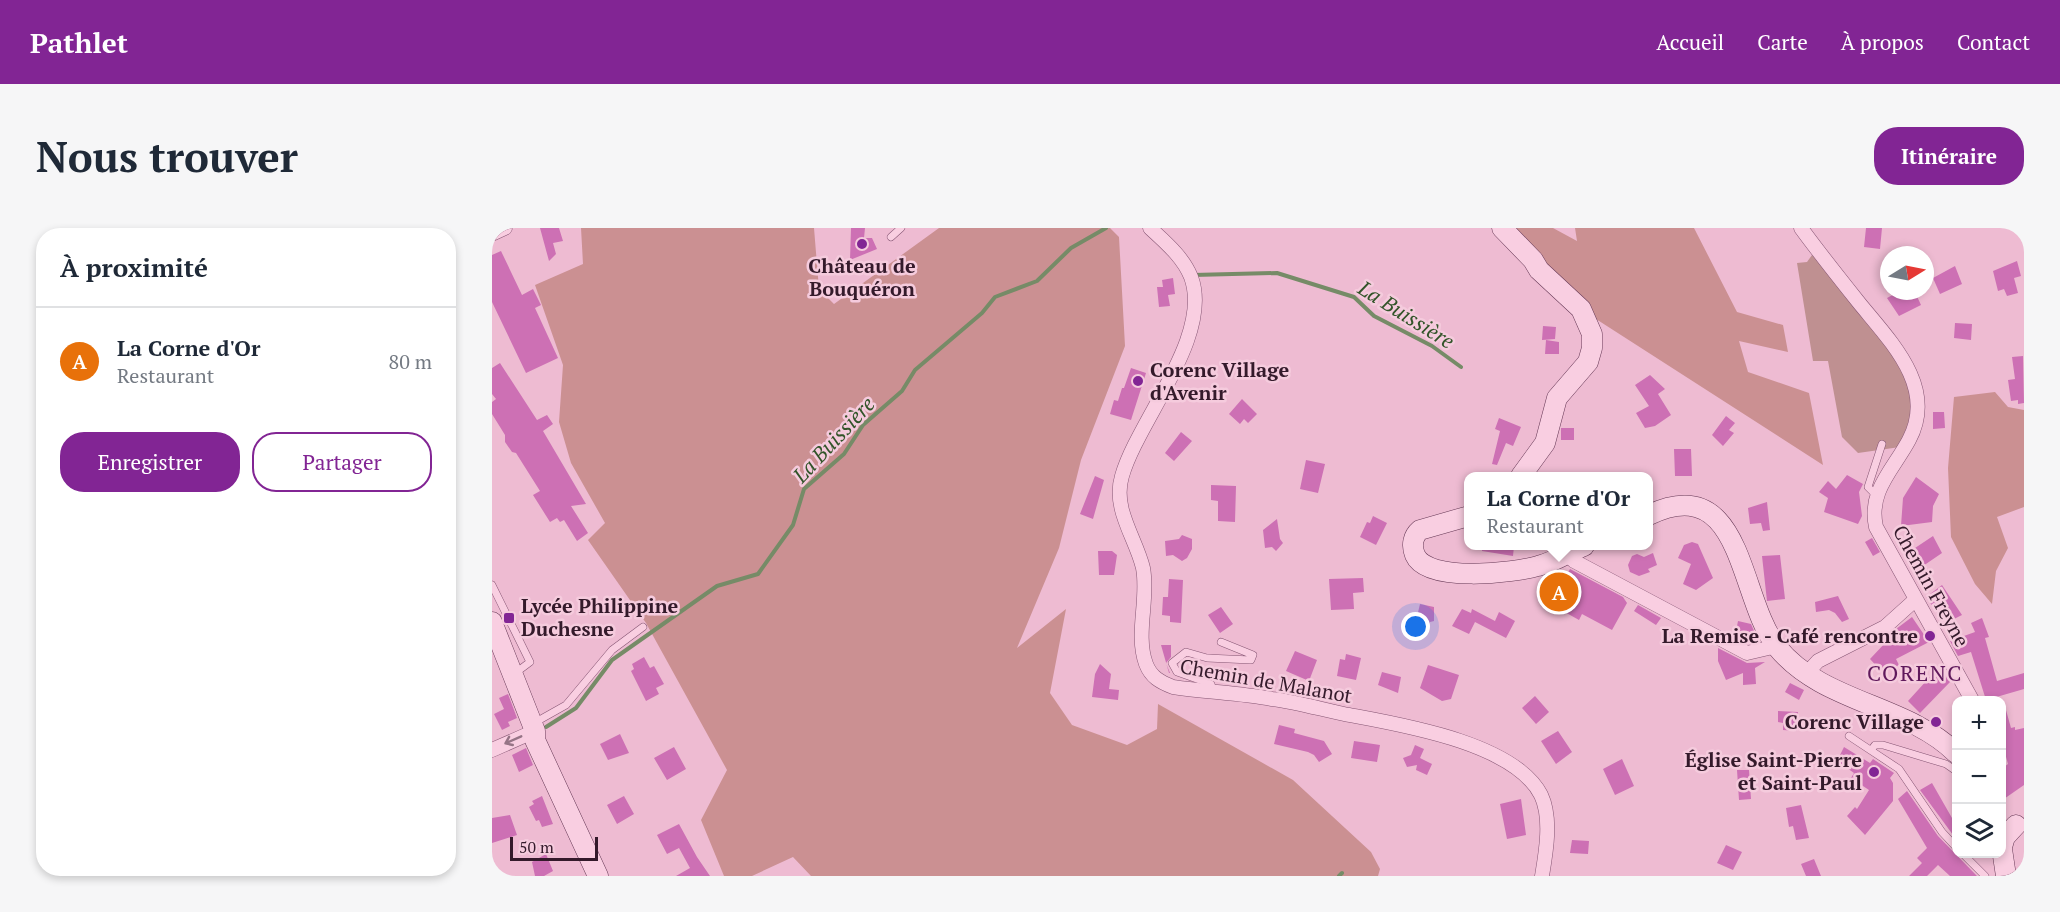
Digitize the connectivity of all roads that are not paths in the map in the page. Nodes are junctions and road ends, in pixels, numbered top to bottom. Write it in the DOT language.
graph roads {
  1 [pos="505,228"];
  2 [pos="902,228"];
  3 [pos="1150,228"];
  4 [pos="1502,228"];
  5 [pos="1801,228"];
  6 [pos="492,234"];
  7 [pos="891,237"];
  8 [pos="1882,444"];
  9 [pos="1525,472"];
  10 [pos="1876,495"];
  11 [pos="1653,512"];
  12 [pos="1464,517"];
  13 [pos="1573,550"];
  14 [pos="1575,550"];
  15 [pos="492,585"];
  16 [pos="1915,600"];
  17 [pos="492,622"];
  18 [pos="643,627"];
  19 [pos="1221,642"];
  20 [pos="1777,646"];
  21 [pos="1807,673"];
  22 [pos="513,675"];
  23 [pos="1213,691"];
  24 [pos="1970,696"];
  25 [pos="534,728"];
  26 [pos="1849,736"];
  27 [pos="1872,749"];
  28 [pos="492,750"];
  29 [pos="1954,750"];
  30 [pos="1952,768"];
  31 [pos="1952,843"];
  32 [pos="1967,858"];
  33 [pos="2003,858"];
  34 [pos="598,876"];
  35 [pos="603,876"];
  36 [pos="1542,876"];
  37 [pos="1985,876"];
  38 [pos="2006,876"];
  1 -- 6 [label="street"];
  2 -- 7 [label="lane"];
  3 -- 23 [label="street, Chemin de Malanot"];
  4 -- 9 [label="main road"];
  5 -- 10 [label="street, Chemin Freyne"];
  8 -- 10 [label="lane"];
  10 -- 16 [label="street, Chemin Freyne"];
  11 -- 20 [label="main road"];
  12 -- 13 [label="main road"];
  14 -- 20 [label="street"];
  15 -- 22 [label="lane"];
  16 -- 21 [label="street"];
  16 -- 24 [label="street, Chemin Freyne"];
  17 -- 22 [label="main road"];
  18 -- 25 [label="lane"];
  19 -- 23 [label="lane"];
  20 -- 21 [label="main road"];
  21 -- 29 [label="main road"];
  22 -- 25 [label="main road"];
  23 -- 36 [label="street, Chemin de Malanot"];
  25 -- 28 [label="street, one-way"];
  25 -- 34 [label="main road"];
  25 -- 35 [label="main road"];
  26 -- 27 [label="lane"];
  27 -- 30 [label="lane"];
  27 -- 31 [label="lane"];
  32 -- 37 [label="lane"];
  33 -- 38 [label="main road"];
}
